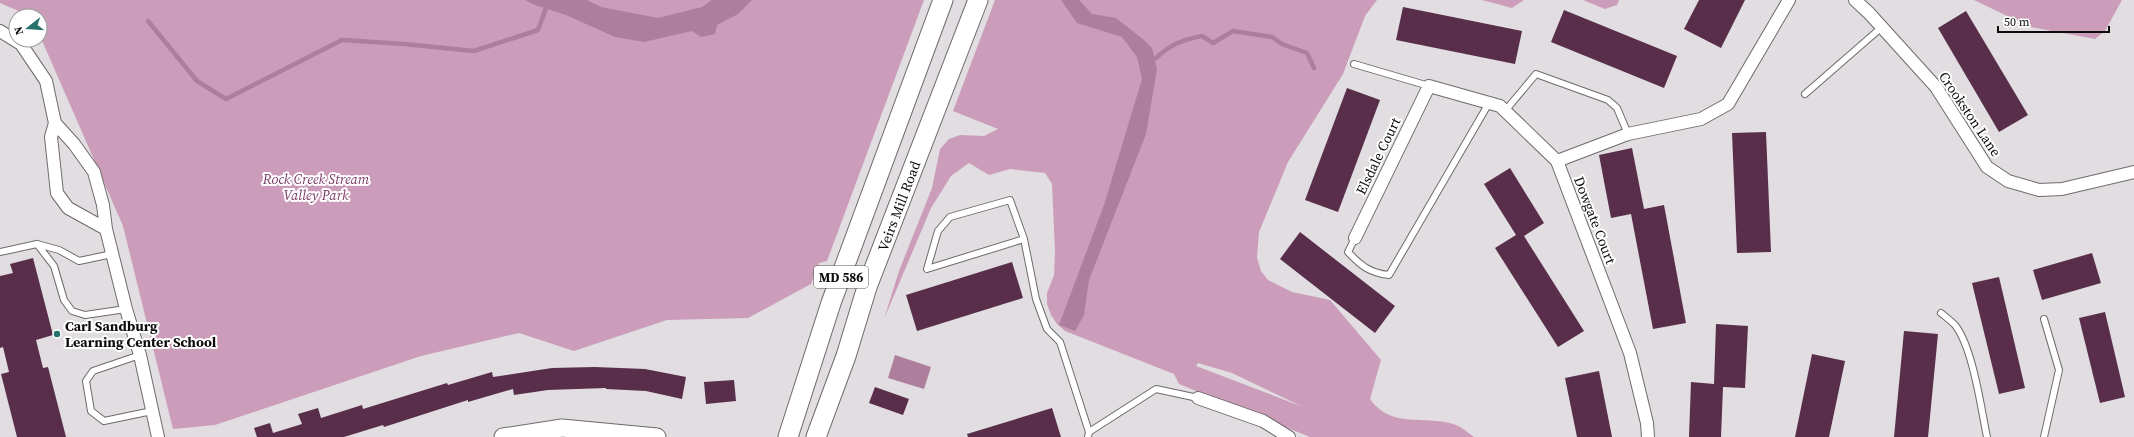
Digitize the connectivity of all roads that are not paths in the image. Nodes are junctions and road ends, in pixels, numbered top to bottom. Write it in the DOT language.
graph roads {
  1 [pos="943,0"];
  2 [pos="978,0"];
  3 [pos="1789,0"];
  4 [pos="1855,0"];
  5 [pos="1882,27"];
  6 [pos="0,31"];
  7 [pos="1354,64"];
  8 [pos="1428,86"];
  9 [pos="1805,94"];
  10 [pos="1489,103"];
  11 [pos="1505,111"];
  12 [pos="55,123"];
  13 [pos="1628,134"];
  14 [pos="1557,161"];
  15 [pos="2134,172"];
  16 [pos="106,229"];
  17 [pos="1355,238"];
  18 [pos="1024,239"];
  19 [pos="37,244"];
  20 [pos="0,252"];
  21 [pos="112,254"];
  22 [pos="126,309"];
  23 [pos="1941,313"];
  24 [pos="2044,318"];
  25 [pos="140,355"];
  26 [pos="1198,398"];
  27 [pos="152,411"];
  28 [pos="1088,435"];
  29 [pos="158,437"];
  30 [pos="503,437"];
  31 [pos="657,437"];
  32 [pos="788,437"];
  33 [pos="816,437"];
  34 [pos="1288,437"];
  35 [pos="1648,437"];
  36 [pos="1987,437"];
  37 [pos="2044,437"];
  1 -- 32 [label="main road, Veirs Mill Road / MD 586"];
  2 -- 33 [label="main road, Veirs Mill Road / MD 586"];
  3 -- 13 [label="street"];
  4 -- 5 [label="street, Crookston Lane"];
  5 -- 9 [label="lane"];
  5 -- 15 [label="street, Crookston Lane"];
  6 -- 12 [label="street"];
  7 -- 8 [label="lane"];
  8 -- 10 [label="street, Dowgate Court"];
  8 -- 17 [label="street, Elsdale Court"];
  10 -- 11 [label="street, Dowgate Court"];
  10 -- 17 [label="lane"];
  11 -- 13 [label="lane"];
  11 -- 14 [label="street, Dowgate Court"];
  12 -- 16 [label="street"];
  12 -- 16 [label="street"];
  13 -- 14 [label="street"];
  14 -- 35 [label="street, Dowgate Court"];
  16 -- 21 [label="street"];
  18 -- 18 [label="lane"];
  18 -- 28 [label="lane"];
  19 -- 20 [label="lane"];
  19 -- 21 [label="lane"];
  19 -- 22 [label="lane"];
  21 -- 22 [label="street"];
  22 -- 25 [label="street"];
  23 -- 36 [label="lane"];
  24 -- 37 [label="lane"];
  25 -- 27 [label="street"];
  25 -- 27 [label="lane"];
  26 -- 28 [label="lane"];
  26 -- 34 [label="street"];
  27 -- 29 [label="street"];
  30 -- 31 [label="street"];
}
